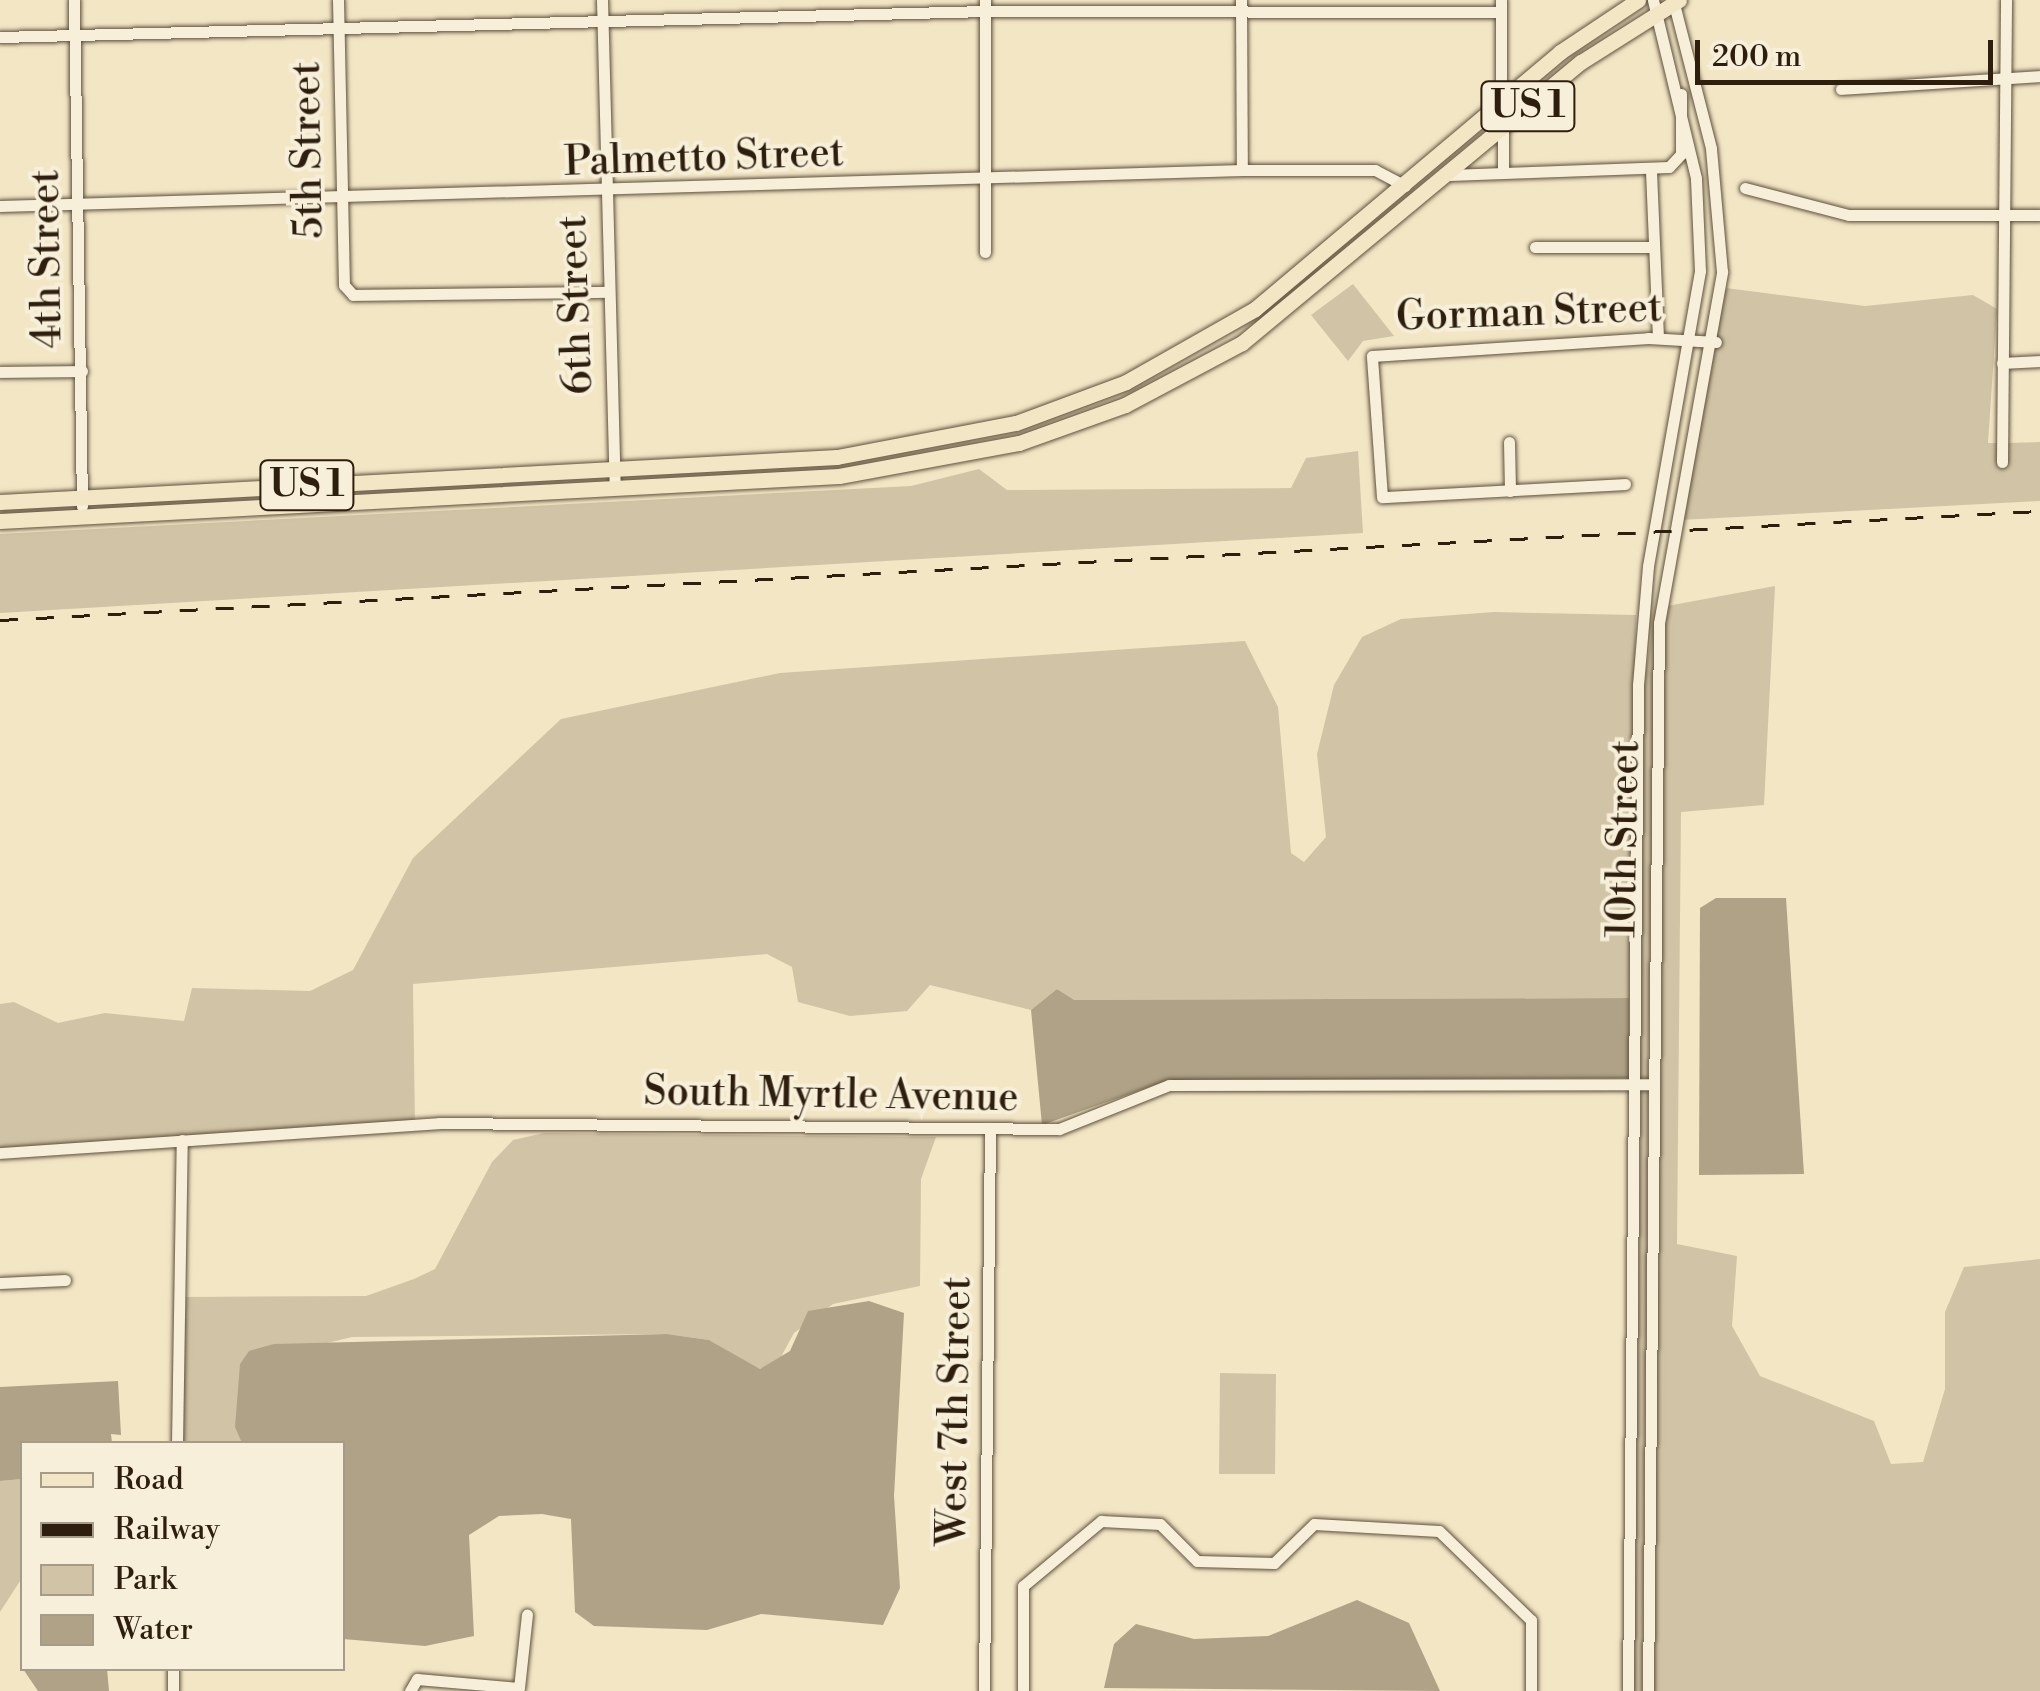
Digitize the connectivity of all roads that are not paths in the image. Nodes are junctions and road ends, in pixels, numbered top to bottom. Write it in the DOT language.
graph roads {
  1 [pos="74,0"];
  2 [pos="338,0"];
  3 [pos="602,0"];
  4 [pos="1638,0"];
  5 [pos="2006,0"];
  6 [pos="1676,1"];
  7 [pos="1241,5"];
  8 [pos="985,6"];
  9 [pos="1501,6"];
  10 [pos="1655,6"];
  11 [pos="603,25"];
  12 [pos="338,28"];
  13 [pos="75,36"];
  14 [pos="0,37"];
  15 [pos="2040,76"];
  16 [pos="2006,79"];
  17 [pos="1841,88"];
  18 [pos="1681,94"];
  19 [pos="1501,102"];
  20 [pos="1503,128"];
  21 [pos="1432,163"];
  22 [pos="1242,170"];
  23 [pos="1651,170"];
  24 [pos="1502,171"];
  25 [pos="1449,174"];
  26 [pos="984,178"];
  27 [pos="1405,186"];
  28 [pos="1746,188"];
  29 [pos="604,195"];
  30 [pos="342,200"];
  31 [pos="1420,200"];
  32 [pos="78,204"];
  33 [pos="0,206"];
  34 [pos="2003,216"];
  35 [pos="2040,216"];
  36 [pos="1388,228"];
  37 [pos="1535,247"];
  38 [pos="1653,247"];
  39 [pos="985,252"];
  40 [pos="609,292"];
  41 [pos="1230,326"];
  42 [pos="1658,338"];
  43 [pos="1694,341"];
  44 [pos="1242,342"];
  45 [pos="1716,342"];
  46 [pos="1170,360"];
  47 [pos="2040,361"];
  48 [pos="2002,363"];
  49 [pos="82,371"];
  50 [pos="0,372"];
  51 [pos="1182,378"];
  52 [pos="984,432"];
  53 [pos="1510,442"];
  54 [pos="986,452"];
  55 [pos="800,459"];
  56 [pos="2002,462"];
  57 [pos="614,469"];
  58 [pos="801,478"];
  59 [pos="342,483"];
  60 [pos="1625,484"];
  61 [pos="1664,486"];
  62 [pos="615,488"];
  63 [pos="1510,490"];
  64 [pos="1682,490"];
  65 [pos="82,498"];
  66 [pos="0,502"];
  67 [pos="344,503"];
  68 [pos="83,517"];
  69 [pos="0,521"];
  70 [pos="1646,576"];
  71 [pos="1665,576"];
  72 [pos="1635,1084"];
  73 [pos="1654,1084"];
  74 [pos="990,1131"];
  75 [pos="182,1140"];
  76 [pos="0,1153"];
  77 [pos="64,1280"];
  78 [pos="0,1283"];
  79 [pos="176,1441"];
  80 [pos="528,1614"];
  81 [pos="410,1691"];
  82 [pos="984,1691"];
  83 [pos="1023,1691"];
  84 [pos="1531,1691"];
  85 [pos="1628,1691"];
  86 [pos="1648,1691"];
  1 -- 13 [label="street, 4th Street"];
  2 -- 12 [label="street, 5th Street"];
  3 -- 11 [label="street, 6th Street"];
  4 -- 19 [label="main road, US 1"];
  5 -- 16 [label="street"];
  6 -- 10 [label="main road, US 1"];
  6 -- 45 [label="street, 10th Street"];
  7 -- 8 [label="street"];
  7 -- 9 [label="street"];
  7 -- 22 [label="street"];
  8 -- 11 [label="street"];
  8 -- 26 [label="street"];
  9 -- 19 [label="street"];
  10 -- 18 [label="street, 10th Street"];
  10 -- 20 [label="main road, US 1"];
  11 -- 12 [label="street"];
  11 -- 29 [label="street, 6th Street"];
  12 -- 13 [label="street"];
  12 -- 30 [label="street, 5th Street"];
  13 -- 14 [label="street"];
  13 -- 32 [label="street, 4th Street"];
  15 -- 16 [label="street"];
  16 -- 17 [label="street"];
  16 -- 34 [label="street"];
  18 -- 23 [label="street"];
  18 -- 43 [label="street, 10th Street"];
  19 -- 21 [label="main road, US 1"];
  20 -- 24 [label="street"];
  20 -- 25 [label="main road, US 1"];
  21 -- 27 [label="main road, US 1"];
  21 -- 31 [label="main road"];
  22 -- 26 [label="street, Palmetto Street"];
  22 -- 27 [label="street, Palmetto Street"];
  23 -- 24 [label="street"];
  23 -- 38 [label="street"];
  24 -- 25 [label="street"];
  25 -- 31 [label="main road, US 1"];
  26 -- 29 [label="street, Palmetto Street"];
  26 -- 39 [label="street"];
  27 -- 36 [label="main road"];
  27 -- 41 [label="main road, US 1"];
  28 -- 34 [label="street"];
  29 -- 30 [label="street, Palmetto Street"];
  29 -- 40 [label="street, 6th Street"];
  30 -- 32 [label="street, Palmetto Street"];
  30 -- 40 [label="street, 5th Street"];
  31 -- 36 [label="main road, US 1"];
  32 -- 33 [label="street, Palmetto Street"];
  32 -- 49 [label="street, 4th Street"];
  34 -- 35 [label="street"];
  34 -- 48 [label="street"];
  36 -- 44 [label="main road, US 1"];
  37 -- 38 [label="street"];
  38 -- 42 [label="street"];
  40 -- 57 [label="street, 6th Street"];
  41 -- 44 [label="street"];
  41 -- 46 [label="main road, US 1"];
  42 -- 43 [label="street, Gorman Street"];
  42 -- 63 [label="street, Gorman Street"];
  43 -- 45 [label="street, Gorman Street"];
  43 -- 61 [label="street, 10th Street"];
  44 -- 51 [label="main road, US 1"];
  45 -- 64 [label="street, 10th Street"];
  46 -- 51 [label="street"];
  46 -- 52 [label="main road, US 1"];
  47 -- 48 [label="street"];
  48 -- 56 [label="street"];
  49 -- 50 [label="street"];
  49 -- 65 [label="street, 4th Street"];
  51 -- 54 [label="main road, US 1"];
  52 -- 54 [label="street"];
  52 -- 55 [label="main road, US 1"];
  53 -- 63 [label="street"];
  54 -- 58 [label="main road, US 1"];
  55 -- 57 [label="main road, US 1"];
  55 -- 58 [label="street"];
  57 -- 59 [label="main road, US 1"];
  57 -- 62 [label="street, 6th Street"];
  58 -- 62 [label="main road, US 1"];
  59 -- 65 [label="main road, US 1"];
  59 -- 67 [label="street"];
  60 -- 63 [label="street, Gorman Street"];
  61 -- 64 [label="street"];
  61 -- 70 [label="street, 10th Street"];
  62 -- 67 [label="main road, US 1"];
  64 -- 71 [label="street, 10th Street"];
  65 -- 66 [label="main road, US 1"];
  65 -- 68 [label="street, 4th Street"];
  67 -- 68 [label="main road, US 1"];
  68 -- 69 [label="main road, US 1"];
  70 -- 71 [label="street"];
  70 -- 72 [label="street, 10th Street"];
  71 -- 73 [label="street, 10th Street"];
  72 -- 73 [label="street, South Myrtle Avenue"];
  72 -- 74 [label="street, South Myrtle Avenue"];
  72 -- 85 [label="street, 10th Street"];
  73 -- 86 [label="street, 10th Street"];
  74 -- 75 [label="street, South Myrtle Avenue"];
  74 -- 82 [label="street, West 7th Street"];
  75 -- 76 [label="street, South Myrtle Avenue"];
  75 -- 79 [label="street"];
  77 -- 78 [label="street"];
  80 -- 81 [label="street"];
  83 -- 84 [label="street"];
}
